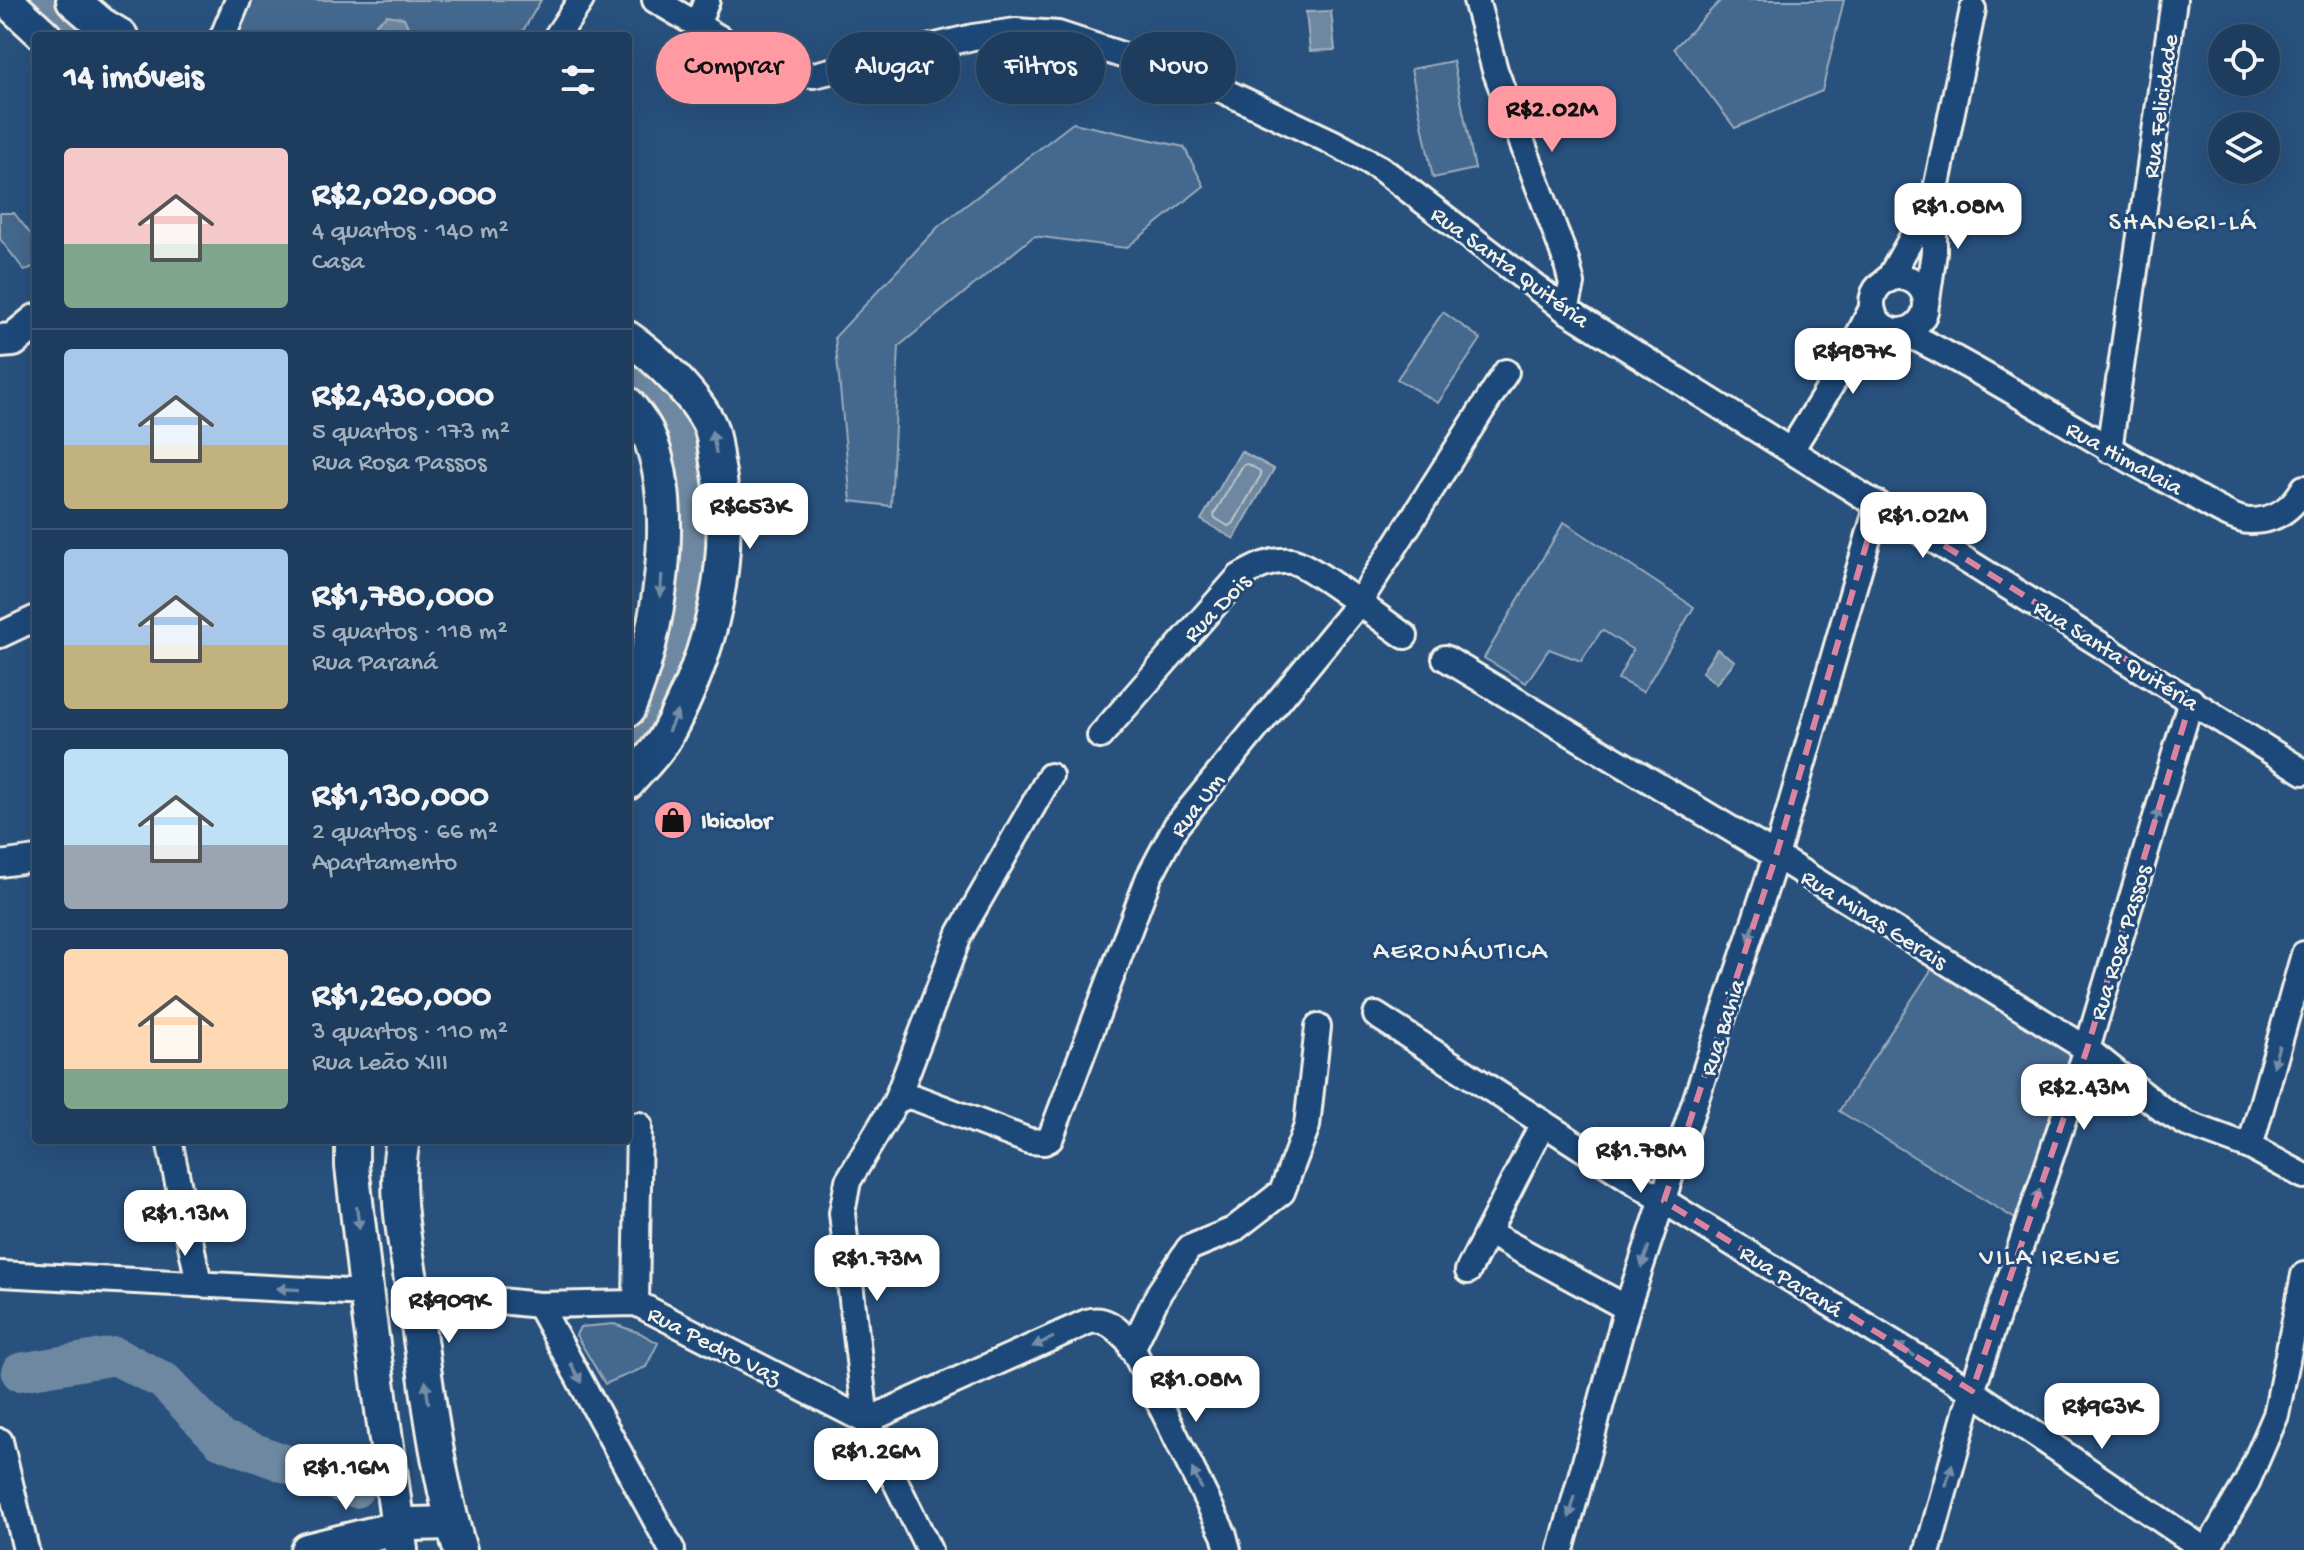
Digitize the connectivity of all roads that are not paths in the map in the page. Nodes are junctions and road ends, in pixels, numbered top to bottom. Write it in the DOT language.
graph roads {
  1 [pos="6,0"];
  2 [pos="73,0"];
  3 [pos="238,0"];
  4 [pos="581,0"];
  5 [pos="655,0"];
  6 [pos="707,0"];
  7 [pos="1476,0"];
  8 [pos="2174,0"];
  9 [pos="1973,9"];
  10 [pos="697,25"];
  11 [pos="41,32"];
  12 [pos="114,32"];
  13 [pos="225,32"];
  14 [pos="560,32"];
  15 [pos="1934,199"];
  16 [pos="1888,280"];
  17 [pos="1925,307"];
  18 [pos="1872,308"];
  19 [pos="1566,310"];
  20 [pos="1895,330"];
  21 [pos="632,342"];
  22 [pos="1946,353"];
  23 [pos="1843,366"];
  24 [pos="1506,372"];
  25 [pos="632,410"];
  26 [pos="1791,450"];
  27 [pos="2109,450"];
  28 [pos="2304,488"];
  29 [pos="1878,504"];
  30 [pos="1358,604"];
  31 [pos="32,620"];
  32 [pos="0,635"];
  33 [pos="1405,636"];
  34 [pos="1445,658"];
  35 [pos="632,687"];
  36 [pos="2191,700"];
  37 [pos="1100,736"];
  38 [pos="2304,772"];
  39 [pos="1050,776"];
  40 [pos="632,778"];
  41 [pos="1776,856"];
  42 [pos="32,860"];
  43 [pos="0,864"];
  44 [pos="2304,954"];
  45 [pos="1376,1015"];
  46 [pos="1318,1027"];
  47 [pos="2087,1049"];
  48 [pos="896,1101"];
  49 [pos="1543,1123"];
  50 [pos="639,1125"];
  51 [pos="170,1144"];
  52 [pos="352,1144"];
  53 [pos="402,1144"];
  54 [pos="2250,1147"];
  55 [pos="2304,1176"];
  56 [pos="1664,1201"];
  57 [pos="1489,1233"];
  58 [pos="1468,1271"];
  59 [pos="0,1274"];
  60 [pos="2304,1275"];
  61 [pos="199,1283"];
  62 [pos="413,1292"];
  63 [pos="366,1293"];
  64 [pos="636,1303"];
  65 [pos="539,1305"];
  66 [pos="1627,1308"];
  67 [pos="1132,1349"];
  68 [pos="1972,1391"];
  69 [pos="866,1421"];
  70 [pos="0,1441"];
  71 [pos="438,1465"];
  72 [pos="390,1473"];
  73 [pos="456,1536"];
  74 [pos="399,1540"];
  75 [pos="26,1550"];
  76 [pos="307,1550"];
  77 [pos="672,1550"];
  78 [pos="929,1550"];
  79 [pos="1228,1550"];
  80 [pos="1561,1550"];
  81 [pos="1928,1550"];
  82 [pos="2206,1550"];
  1 -- 11 [label="main road"];
  2 -- 12 [label="main road"];
  3 -- 13 [label="street"];
  4 -- 14 [label="street"];
  5 -- 10 [label="street, Rua Santa Quitéria"];
  6 -- 10 [label="street"];
  7 -- 19 [label="street"];
  8 -- 27 [label="street, Rua Felicidade"];
  9 -- 15 [label="street"];
  10 -- 19 [label="street, Rua Santa Quitéria"];
  15 -- 16 [label="street"];
  15 -- 17 [label="street"];
  16 -- 17 [label="street"];
  16 -- 18 [label="street"];
  17 -- 20 [label="street"];
  17 -- 22 [label="street, Rua Himalaia"];
  18 -- 20 [label="street"];
  18 -- 23 [label="street"];
  19 -- 26 [label="street, Rua Santa Quitéria"];
  20 -- 22 [label="street, Rua Himalaia"];
  20 -- 23 [label="street"];
  40 -- 21 [label="main road, one-way"];
  22 -- 27 [label="street, Rua Himalaia"];
  23 -- 26 [label="street"];
  24 -- 30 [label="street, Rua Um"];
  25 -- 35 [label="main road, one-way"];
  26 -- 29 [label="street, Rua Santa Quitéria"];
  27 -- 28 [label="street, Rua Himalaia"];
  29 -- 36 [label="street, Rua Santa Quitéria"];
  29 -- 41 [label="street, Rua Bahia"];
  30 -- 33 [label="street, Rua Dois"];
  30 -- 37 [label="street, Rua Dois"];
  30 -- 48 [label="street, Rua Um"];
  31 -- 32 [label="street"];
  34 -- 41 [label="street, Rua Minas Gerais"];
  36 -- 38 [label="street, Rua Santa Quitéria"];
  47 -- 36 [label="street, Rua Rosa Passos, one-way"];
  39 -- 48 [label="street"];
  41 -- 47 [label="street, Rua Minas Gerais"];
  41 -- 56 [label="street, Rua Bahia, one-way"];
  42 -- 43 [label="street"];
  44 -- 54 [label="street, one-way"];
  45 -- 49 [label="street, Rua Paraná"];
  46 -- 67 [label="street"];
  47 -- 54 [label="street, Rua Minas Gerais"];
  68 -- 47 [label="street, Rua Rosa Passos, one-way"];
  48 -- 69 [label="street"];
  49 -- 56 [label="street, Rua Paraná"];
  49 -- 57 [label="street"];
  50 -- 64 [label="street"];
  51 -- 61 [label="street"];
  52 -- 63 [label="main road, one-way"];
  53 -- 62 [label="main road"];
  54 -- 55 [label="street, Rua Minas Gerais"];
  56 -- 66 [label="street, Rua Bahia, one-way"];
  68 -- 56 [label="street, Rua Paraná, one-way"];
  57 -- 58 [label="street"];
  57 -- 66 [label="street"];
  59 -- 61 [label="street"];
  60 -- 82 [label="street"];
  63 -- 61 [label="street, one-way"];
  62 -- 65 [label="street, Rua Pedro Vaz"];
  71 -- 62 [label="main road, one-way"];
  63 -- 72 [label="main road"];
  64 -- 65 [label="street, Rua Pedro Vaz"];
  64 -- 69 [label="street, Rua Pedro Vaz"];
  65 -- 77 [label="street, one-way"];
  66 -- 80 [label="street, Rua Bahia, one-way"];
  67 -- 69 [label="street, one-way"];
  79 -- 67 [label="street, one-way"];
  81 -- 68 [label="street, Rua Rosa Passos, one-way"];
  68 -- 82 [label="street, Rua Paraná"];
  69 -- 78 [label="street"];
  70 -- 75 [label="street"];
  71 -- 72 [label="main road"];
  71 -- 73 [label="main road"];
  72 -- 74 [label="main road"];
  73 -- 74 [label="main road"];
  74 -- 76 [label="main road"];
}
